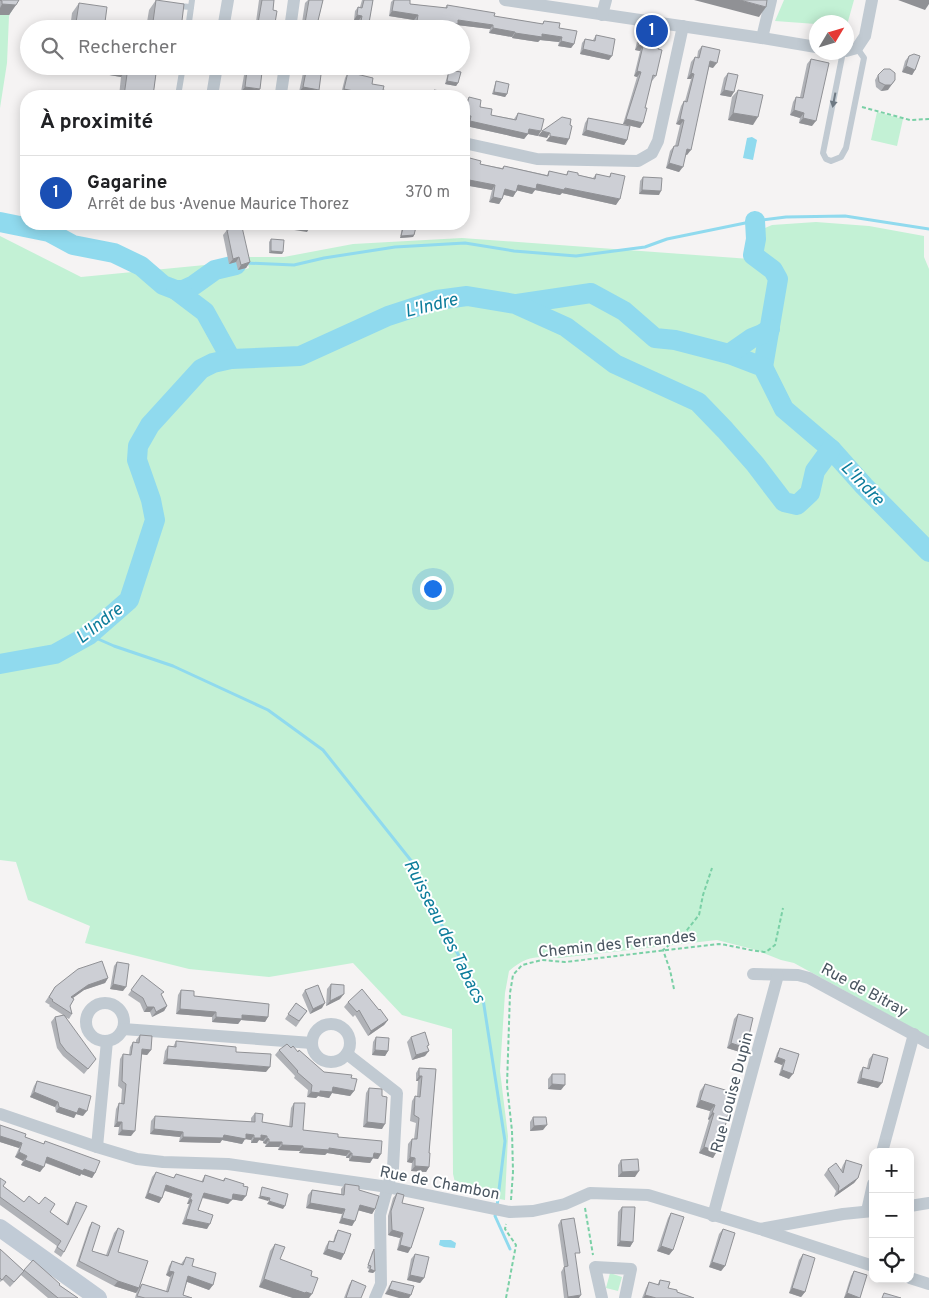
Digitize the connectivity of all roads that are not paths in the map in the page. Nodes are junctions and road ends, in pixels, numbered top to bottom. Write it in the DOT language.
graph roads {
  1 [pos="228,0"];
  2 [pos="294,0"];
  3 [pos="505,0"];
  4 [pos="606,0"];
  5 [pos="771,0"];
  6 [pos="872,0"];
  7 [pos="192,4"];
  8 [pos="173,5"];
  9 [pos="602,15"];
  10 [pos="189,20"];
  11 [pos="225,20"];
  12 [pos="291,20"];
  13 [pos="683,26"];
  14 [pos="762,38"];
  15 [pos="809,46"];
  16 [pos="854,46"];
  17 [pos="849,51"];
  18 [pos="182,75"];
  19 [pos="216,75"];
  20 [pos="284,75"];
  21 [pos="179,90"];
  22 [pos="213,90"];
  23 [pos="281,90"];
  24 [pos="470,144"];
  25 [pos="753,974"];
  26 [pos="778,975"];
  27 [pos="123,1029"];
  28 [pos="914,1034"];
  29 [pos="107,1041"];
  30 [pos="312,1043"];
  31 [pos="929,1043"];
  32 [pos="347,1054"];
  33 [pos="0,1114"];
  34 [pos="97,1147"];
  35 [pos="883,1148"];
  36 [pos="388,1187"];
  37 [pos="929,1203"];
  38 [pos="914,1205"];
  39 [pos="869,1211"];
  40 [pos="713,1216"];
  41 [pos="0,1228"];
  42 [pos="760,1229"];
  43 [pos="869,1265"];
  44 [pos="914,1279"];
  45 [pos="929,1284"];
  46 [pos="98,1298"];
  47 [pos="375,1298"];
  48 [pos="602,1298"];
  49 [pos="625,1298"];
  1 -- 11 [label="street"];
  2 -- 12 [label="street"];
  3 -- 9 [label="street"];
  4 -- 9 [label="street"];
  5 -- 14 [label="street"];
  6 -- 16 [label="street"];
  7 -- 8 [label="lane"];
  7 -- 10 [label="lane"];
  9 -- 13 [label="street"];
  13 -- 14 [label="street"];
  13 -- 24 [label="street"];
  14 -- 15 [label="street"];
  17 -- 17 [label="lane, one-way"];
  18 -- 21 [label="lane"];
  19 -- 22 [label="street"];
  20 -- 23 [label="street"];
  25 -- 26 [label="street, Rue de Bitray"];
  26 -- 28 [label="street, Rue de Bitray"];
  26 -- 40 [label="street, Rue Louise Dupin"];
  27 -- 29 [label="street"];
  27 -- 29 [label="street"];
  27 -- 30 [label="street"];
  28 -- 31 [label="street, Rue de Bitray"];
  28 -- 35 [label="street"];
  29 -- 34 [label="street"];
  30 -- 32 [label="street"];
  30 -- 32 [label="street"];
  32 -- 36 [label="street"];
  33 -- 34 [label="street, Rue de Chambon"];
  34 -- 36 [label="street, Rue de Chambon"];
  36 -- 40 [label="street, Rue de Chambon"];
  36 -- 47 [label="street"];
  37 -- 38 [label="street"];
  39 -- 42 [label="street, Rue de Chambon"];
  40 -- 42 [label="street, Rue de Chambon"];
  41 -- 46 [label="main road"];
  42 -- 43 [label="street"];
  44 -- 45 [label="street"];
  48 -- 49 [label="street"];
}
